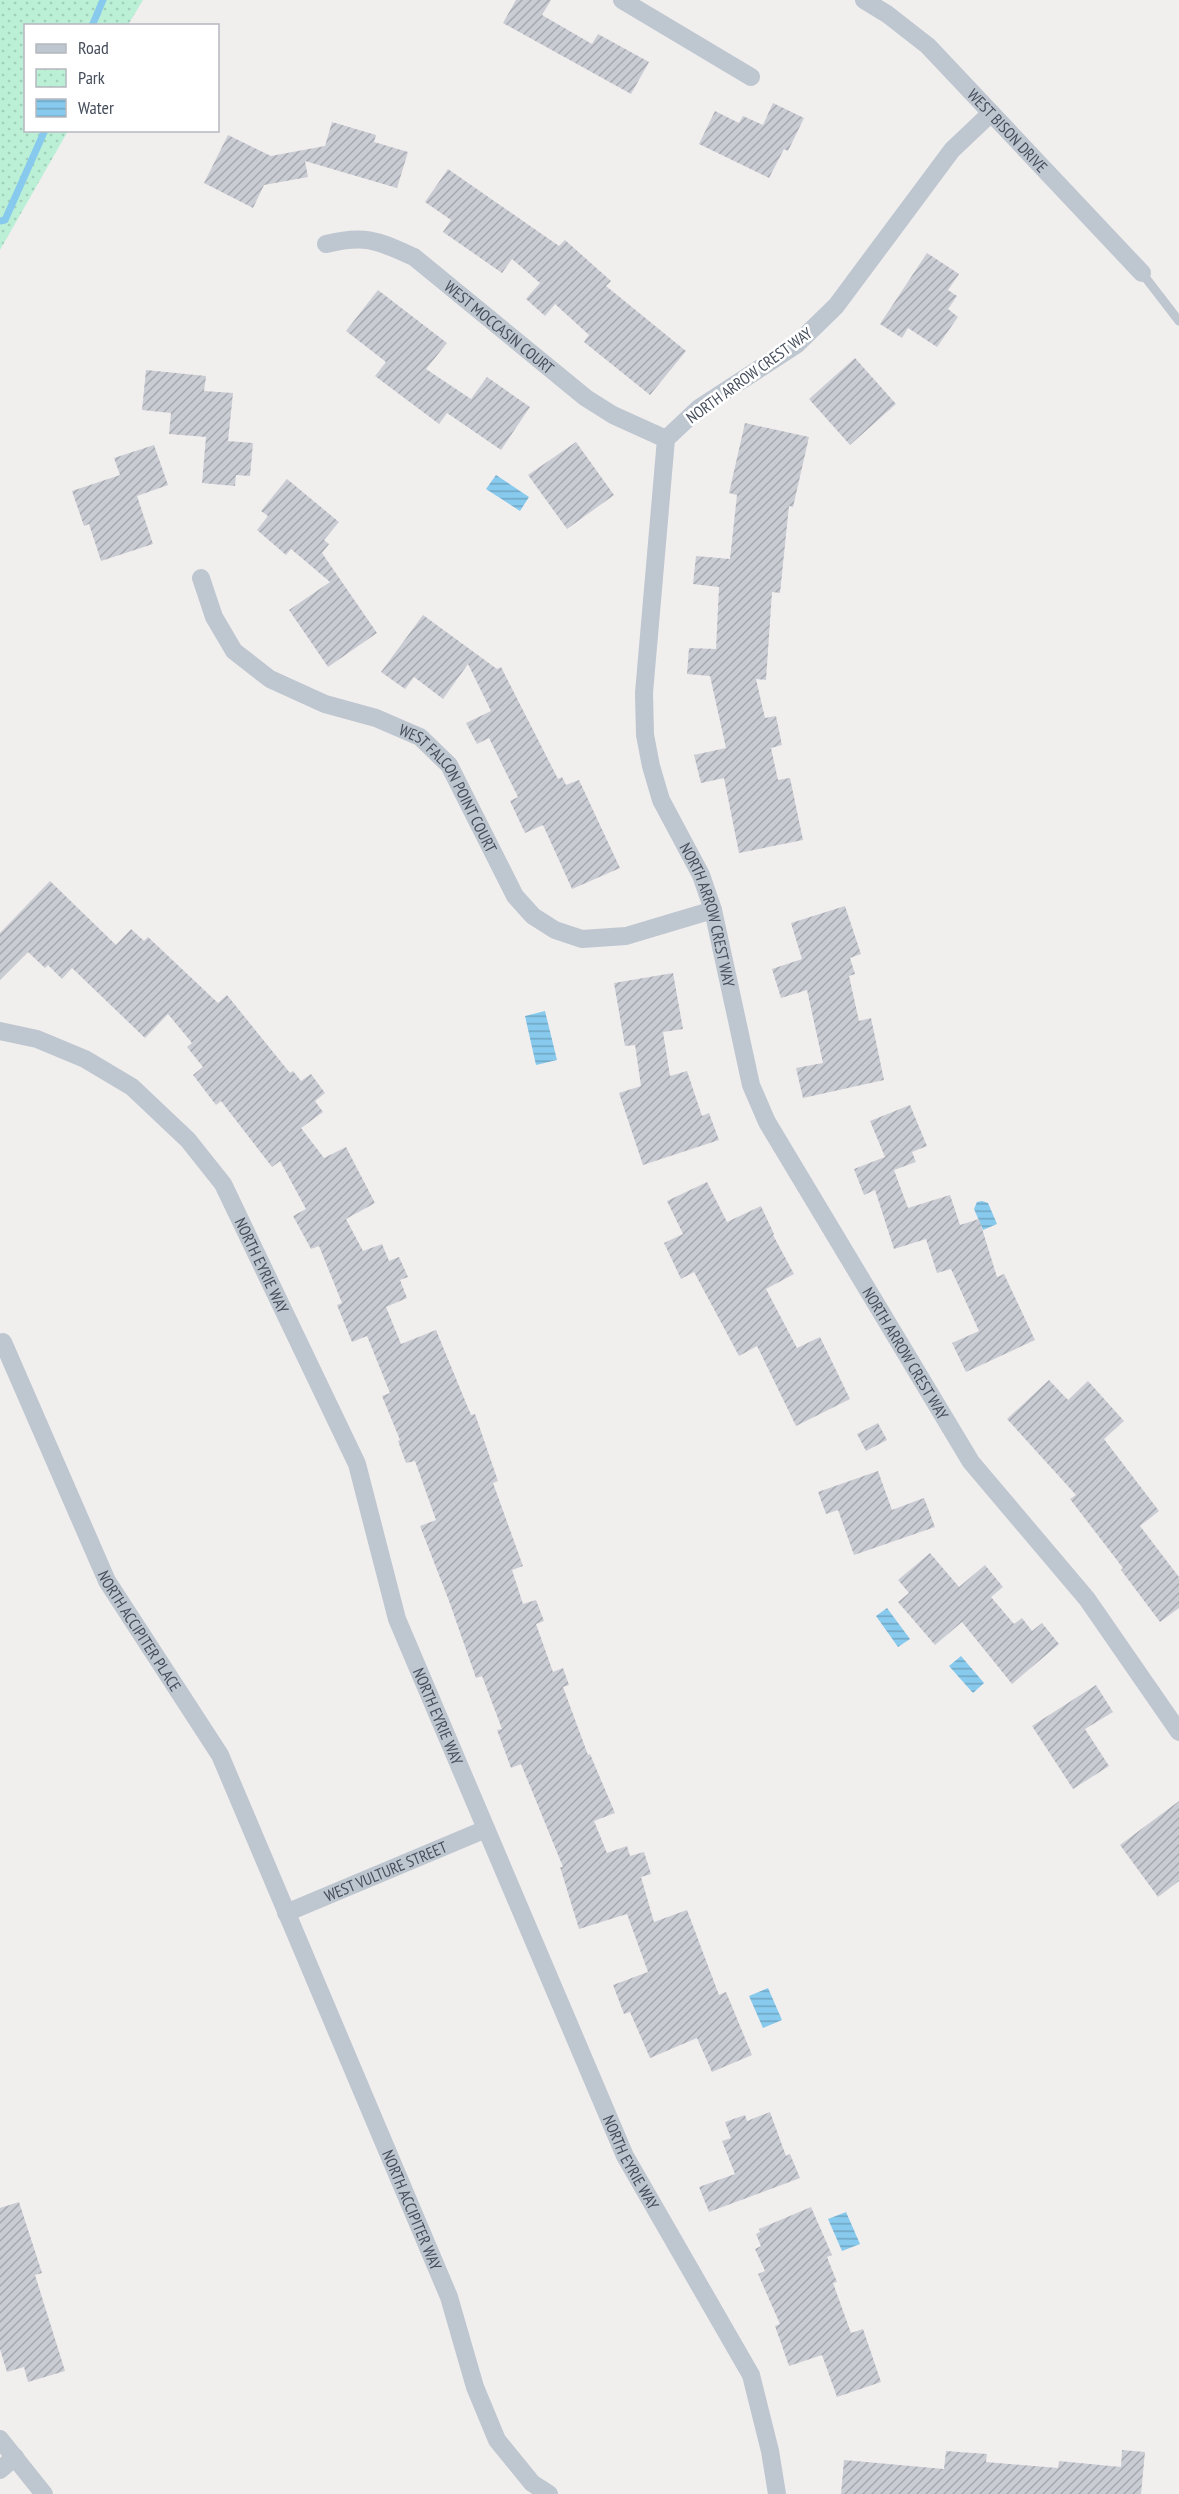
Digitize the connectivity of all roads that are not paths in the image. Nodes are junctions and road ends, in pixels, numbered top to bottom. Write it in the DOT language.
graph roads {
  1 [pos="622,0"];
  2 [pos="864,0"];
  3 [pos="751,77"];
  4 [pos="991,113"];
  5 [pos="326,244"];
  6 [pos="1142,273"];
  7 [pos="1179,321"];
  8 [pos="666,439"];
  9 [pos="201,578"];
  10 [pos="713,910"];
  11 [pos="0,1031"];
  12 [pos="3,1342"];
  13 [pos="1179,1732"];
  14 [pos="486,1828"];
  15 [pos="286,1913"];
  16 [pos="0,2439"];
  17 [pos="15,2457"];
  18 [pos="0,2470"];
  19 [pos="44,2494"];
  20 [pos="549,2494"];
  21 [pos="777,2494"];
  1 -- 3 [label="street"];
  2 -- 4 [label="street, WEST BISON DRIVE"];
  4 -- 6 [label="street, WEST BISON DRIVE"];
  4 -- 8 [label="street, NORTH ARROW CREST WAY"];
  5 -- 8 [label="street, WEST MOCCASIN COURT"];
  6 -- 7 [label="lane"];
  8 -- 10 [label="street, NORTH ARROW CREST WAY"];
  9 -- 10 [label="street, WEST FALCON POINT COURT"];
  10 -- 13 [label="street, NORTH ARROW CREST WAY"];
  11 -- 14 [label="street, NORTH EYRIE WAY"];
  12 -- 15 [label="street, NORTH ACCIPITER PLACE"];
  14 -- 15 [label="street, WEST VULTURE STREET"];
  14 -- 21 [label="street, NORTH EYRIE WAY"];
  15 -- 20 [label="street, NORTH ACCIPITER WAY"];
  16 -- 17 [label="street"];
  17 -- 18 [label="street"];
  17 -- 19 [label="street"];
}
